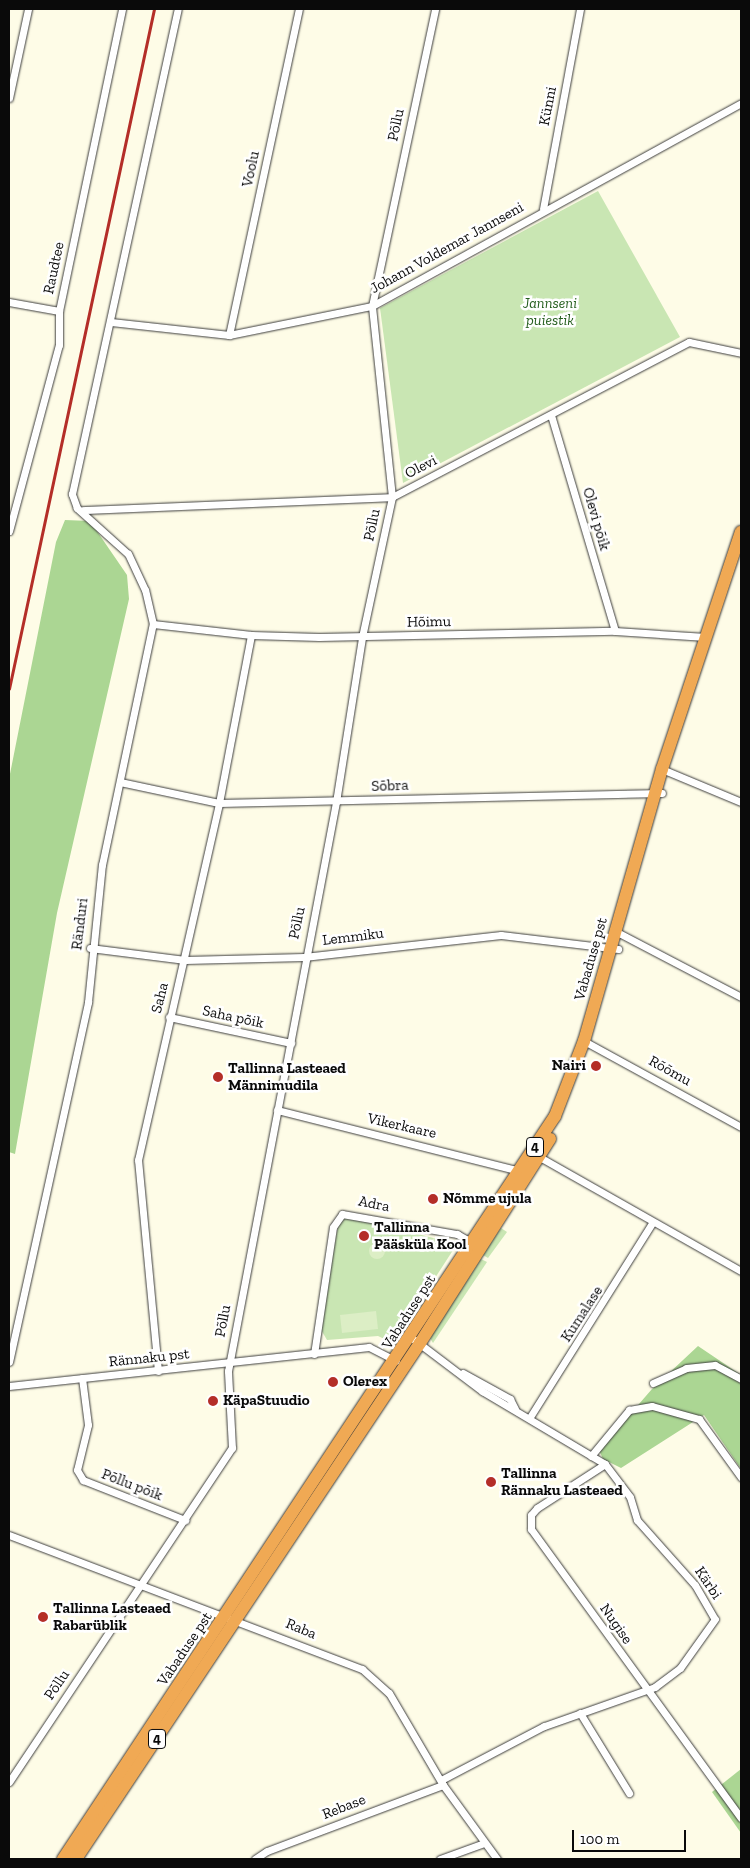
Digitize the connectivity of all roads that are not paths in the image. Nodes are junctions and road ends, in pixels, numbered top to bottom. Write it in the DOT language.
graph roads {
  1 [pos="28,9"];
  2 [pos="122,9"];
  3 [pos="178,9"];
  4 [pos="300,9"];
  5 [pos="435,9"];
  6 [pos="580,9"];
  7 [pos="9,98"];
  8 [pos="741,102"];
  9 [pos="543,209"];
  10 [pos="9,302"];
  11 [pos="372,306"];
  12 [pos="59,311"];
  13 [pos="111,322"];
  14 [pos="229,335"];
  15 [pos="741,353"];
  16 [pos="551,415"];
  17 [pos="392,497"];
  18 [pos="82,510"];
  19 [pos="9,531"];
  20 [pos="741,532"];
  21 [pos="741,555"];
  22 [pos="153,624"];
  23 [pos="615,631"];
  24 [pos="250,635"];
  25 [pos="706,636"];
  26 [pos="362,638"];
  27 [pos="665,770"];
  28 [pos="120,782"];
  29 [pos="659,792"];
  30 [pos="336,802"];
  31 [pos="741,802"];
  32 [pos="219,803"];
  33 [pos="619,932"];
  34 [pos="90,948"];
  35 [pos="615,949"];
  36 [pos="304,957"];
  37 [pos="184,960"];
  38 [pos="741,998"];
  39 [pos="170,1017"];
  40 [pos="291,1043"];
  41 [pos="588,1043"];
  42 [pos="277,1110"];
  43 [pos="741,1127"];
  44 [pos="535,1155"];
  45 [pos="520,1171"];
  46 [pos="652,1223"];
  47 [pos="478,1246"];
  48 [pos="741,1271"];
  49 [pos="416,1340"];
  50 [pos="314,1354"];
  51 [pos="9,1362"];
  52 [pos="229,1363"];
  53 [pos="401,1364"];
  54 [pos="158,1371"];
  55 [pos="82,1378"];
  56 [pos="741,1379"];
  57 [pos="653,1383"];
  58 [pos="9,1386"];
  59 [pos="530,1417"];
  60 [pos="591,1456"];
  61 [pos="605,1464"];
  62 [pos="741,1477"];
  63 [pos="185,1520"];
  64 [pos="9,1535"];
  65 [pos="141,1584"];
  66 [pos="232,1617"];
  67 [pos="646,1690"];
  68 [pos="580,1713"];
  69 [pos="9,1782"];
  70 [pos="442,1782"];
  71 [pos="629,1793"];
  72 [pos="741,1818"];
  73 [pos="484,1843"];
  74 [pos="267,1851"];
  75 [pos="63,1859"];
  76 [pos="76,1859"];
  77 [pos="255,1859"];
  78 [pos="271,1859"];
  79 [pos="440,1859"];
  80 [pos="497,1859"];
  1 -- 7 [label="street"];
  2 -- 12 [label="street, Raudtee"];
  3 -- 13 [label="street"];
  4 -- 14 [label="street, Voolu"];
  5 -- 11 [label="street, Põllu"];
  6 -- 9 [label="street, Künni"];
  8 -- 9 [label="street, Johann Voldemar Jannseni"];
  9 -- 11 [label="street, Johann Voldemar Jannseni"];
  10 -- 12 [label="street"];
  11 -- 14 [label="street, Johann Voldemar Jannseni"];
  11 -- 17 [label="street, Põllu"];
  12 -- 19 [label="street, Raudtee"];
  13 -- 14 [label="street, Johann Voldemar Jannseni"];
  13 -- 18 [label="street"];
  15 -- 16 [label="street, Olevi"];
  16 -- 17 [label="street, Olevi"];
  16 -- 23 [label="street, Olevi põik"];
  17 -- 18 [label="street, Olevi"];
  17 -- 26 [label="street, Põllu"];
  18 -- 22 [label="street, Ränduri"];
  20 -- 25 [label="highway, Vabaduse pst / 4"];
  21 -- 27 [label="highway, Vabaduse pst / 4"];
  22 -- 24 [label="street, Hõimu"];
  22 -- 28 [label="street, Ränduri"];
  23 -- 25 [label="street, Hõimu"];
  23 -- 26 [label="street, Hõimu"];
  24 -- 26 [label="street, Hõimu"];
  24 -- 32 [label="street, Saha"];
  25 -- 27 [label="highway, Vabaduse pst / 4"];
  26 -- 30 [label="street, Põllu"];
  27 -- 29 [label="highway, Vabaduse pst / 4"];
  27 -- 31 [label="street"];
  28 -- 32 [label="street, Sõbra"];
  28 -- 34 [label="street, Ränduri"];
  29 -- 30 [label="street, Sõbra"];
  29 -- 33 [label="highway, Vabaduse pst / 4"];
  30 -- 32 [label="street, Sõbra"];
  30 -- 36 [label="street, Põllu"];
  32 -- 37 [label="street, Saha"];
  33 -- 35 [label="highway, Vabaduse pst / 4"];
  33 -- 38 [label="street"];
  34 -- 37 [label="street, Lemmiku"];
  34 -- 51 [label="street, Ränduri"];
  35 -- 36 [label="street, Lemmiku"];
  35 -- 41 [label="highway, Vabaduse pst / 4"];
  36 -- 37 [label="street, Lemmiku"];
  36 -- 40 [label="street, Põllu"];
  37 -- 39 [label="street, Saha"];
  39 -- 40 [label="street, Saha põik"];
  39 -- 54 [label="street, Saha"];
  40 -- 42 [label="street, Põllu"];
  41 -- 43 [label="street, Rõõmu"];
  41 -- 44 [label="highway, Vabaduse pst / 4"];
  42 -- 45 [label="street, Vikerkaare"];
  42 -- 52 [label="street, Põllu"];
  44 -- 45 [label="highway, Vabaduse pst / 4"];
  44 -- 46 [label="street"];
  44 -- 47 [label="highway, Vabaduse pst / 4"];
  45 -- 47 [label="highway, Vabaduse pst / 4"];
  46 -- 48 [label="street"];
  46 -- 59 [label="street, Kumalase"];
  47 -- 49 [label="highway, Vabaduse pst / 4"];
  47 -- 50 [label="street, Adra"];
  49 -- 53 [label="highway, Vabaduse pst / 4"];
  49 -- 59 [label="street"];
  50 -- 52 [label="street, Rännaku pst"];
  50 -- 53 [label="street, Rännaku pst"];
  52 -- 54 [label="street, Rännaku pst"];
  52 -- 63 [label="street, Põllu"];
  53 -- 66 [label="highway, Vabaduse pst / 4"];
  54 -- 55 [label="street, Rännaku pst"];
  55 -- 58 [label="street, Rännaku pst"];
  55 -- 63 [label="street, Põllu põik"];
  56 -- 57 [label="street"];
  59 -- 60 [label="street"];
  60 -- 61 [label="street, Kärbi"];
  60 -- 62 [label="street"];
  61 -- 67 [label="street, Kärbi"];
  61 -- 67 [label="street, Nugise"];
  63 -- 65 [label="street, Põllu"];
  64 -- 65 [label="street, Raba"];
  65 -- 66 [label="street, Raba"];
  65 -- 69 [label="street, Põllu"];
  66 -- 70 [label="street, Raba"];
  66 -- 75 [label="highway, Vabaduse pst / 4"];
  66 -- 76 [label="highway, Vabaduse pst / 4"];
  67 -- 68 [label="street, Kärbi"];
  67 -- 72 [label="street, Nugise"];
  68 -- 70 [label="street, Kärbi"];
  68 -- 71 [label="street"];
  70 -- 73 [label="street, Raba"];
  70 -- 74 [label="street, Rebase"];
  73 -- 79 [label="street"];
  73 -- 80 [label="street, Raba"];
  74 -- 77 [label="street, Rebase"];
  74 -- 78 [label="street"];
}
